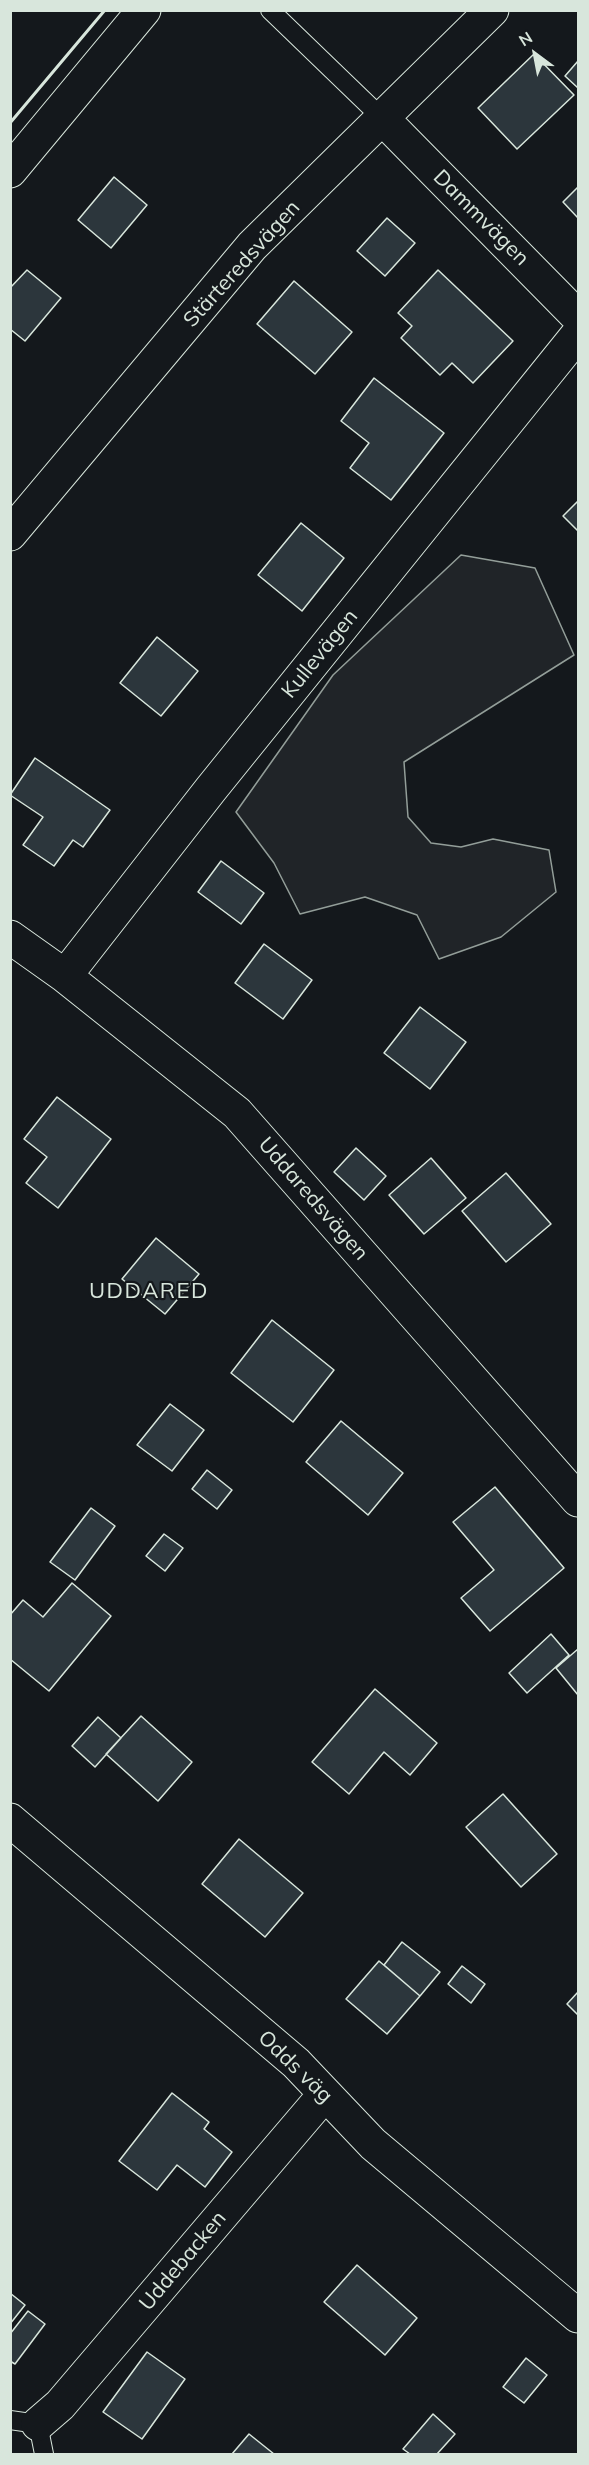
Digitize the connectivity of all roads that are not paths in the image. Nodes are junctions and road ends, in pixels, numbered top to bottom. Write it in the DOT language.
graph roads {
  1 [pos="144,10"];
  2 [pos="270,10"];
  3 [pos="492,10"];
  4 [pos="383,119"];
  5 [pos="10,171"];
  6 [pos="579,317"];
  7 [pos="579,334"];
  8 [pos="10,534"];
  9 [pos="10,937"];
  10 [pos="65,976"];
  11 [pos="579,1500"];
  12 [pos="10,1820"];
  13 [pos="325,2094"];
  14 [pos="579,2316"];
  15 [pos="31,2433"];
  1 -- 5 [label="street"];
  2 -- 4 [label="lane"];
  3 -- 4 [label="street, Stärteredsvägen"];
  4 -- 6 [label="street, Dammvägen"];
  4 -- 8 [label="street, Stärteredsvägen"];
  7 -- 10 [label="street, Kullevägen"];
  9 -- 10 [label="street, Uddaredsvägen"];
  10 -- 11 [label="street, Uddaredsvägen"];
  12 -- 13 [label="street, Odds väg"];
  13 -- 14 [label="street, Odds väg"];
  13 -- 15 [label="street, Uddebacken"];
}
